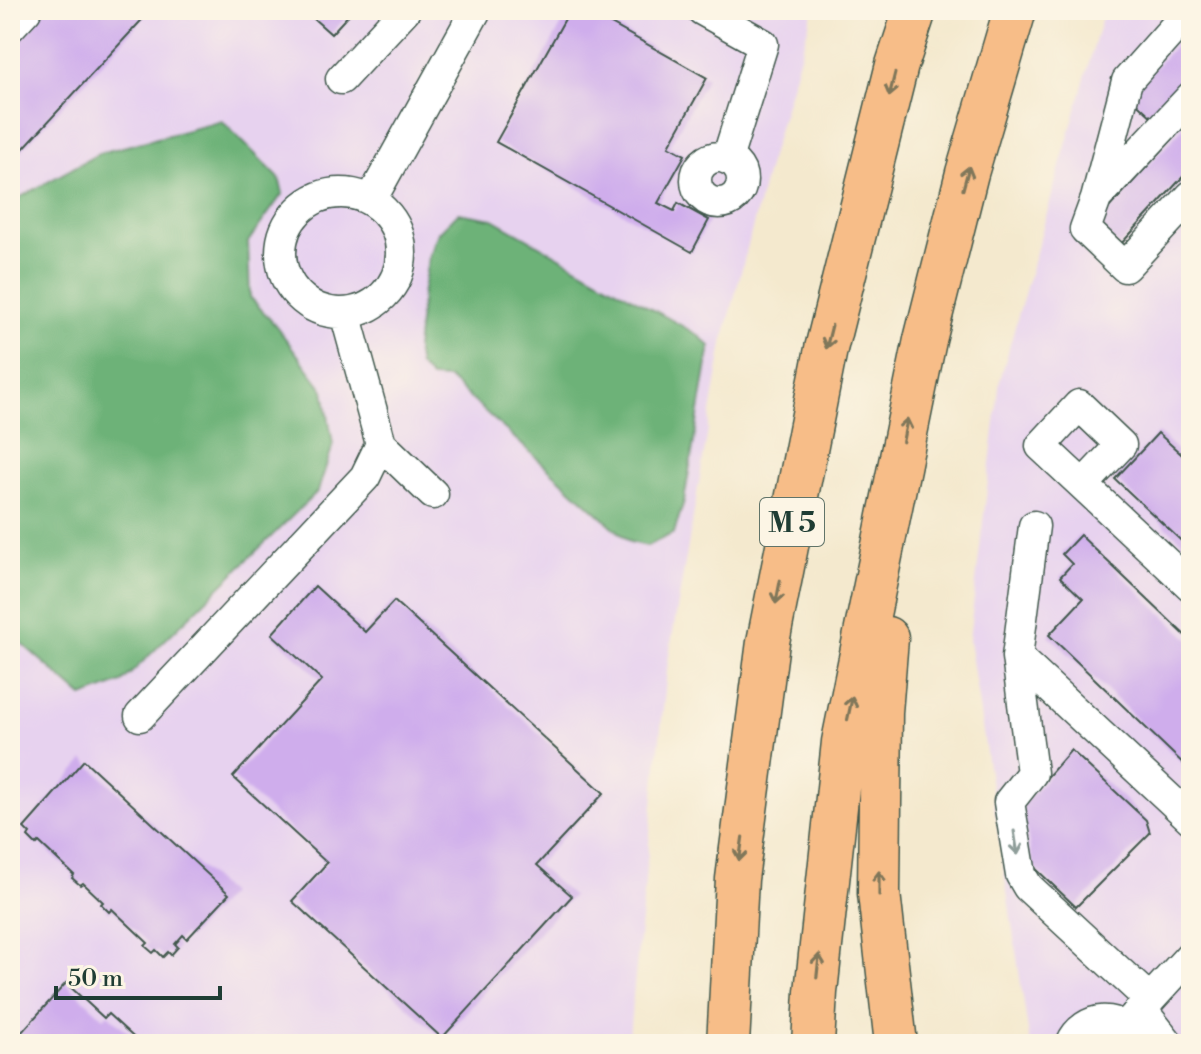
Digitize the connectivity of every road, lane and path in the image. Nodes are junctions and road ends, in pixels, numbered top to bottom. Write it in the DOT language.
graph roads {
  1 [pos="26,10"];
  2 [pos="405,10"];
  3 [pos="476,10"];
  4 [pos="702,10"];
  5 [pos="915,10"];
  6 [pos="1015,10"];
  7 [pos="1190,10"];
  8 [pos="10,27"];
  9 [pos="341,79"];
  10 [pos="1191,97"];
  11 [pos="727,159"];
  12 [pos="1191,196"];
  13 [pos="1096,199"];
  14 [pos="371,200"];
  15 [pos="345,313"];
  16 [pos="381,444"];
  17 [pos="1083,485"];
  18 [pos="433,494"];
  19 [pos="891,507"];
  20 [pos="1034,526"];
  21 [pos="1191,586"];
  22 [pos="1017,657"];
  23 [pos="140,716"];
  24 [pos="1191,819"];
  25 [pos="1189,963"];
  26 [pos="1137,1020"];
  27 [pos="728,1044"];
  28 [pos="813,1044"];
  29 [pos="896,1044"];
  30 [pos="1071,1044"];
  31 [pos="1169,1044"];
  1 -- 8 [label="street"];
  2 -- 9 [label="street"];
  3 -- 14 [label="street"];
  4 -- 11 [label="street"];
  5 -- 27 [label="highway, M 5, one-way"];
  19 -- 6 [label="highway, one-way"];
  7 -- 13 [label="street"];
  10 -- 13 [label="street"];
  12 -- 13 [label="street"];
  14 -- 15 [label="street"];
  14 -- 15 [label="street"];
  15 -- 16 [label="street"];
  16 -- 18 [label="street"];
  16 -- 23 [label="street"];
  17 -- 21 [label="street"];
  28 -- 19 [label="highway, one-way"];
  29 -- 19 [label="highway, one-way"];
  20 -- 22 [label="street"];
  22 -- 24 [label="street"];
  22 -- 26 [label="street, one-way"];
  25 -- 26 [label="street"];
  26 -- 30 [label="street"];
  26 -- 31 [label="street"];
}
